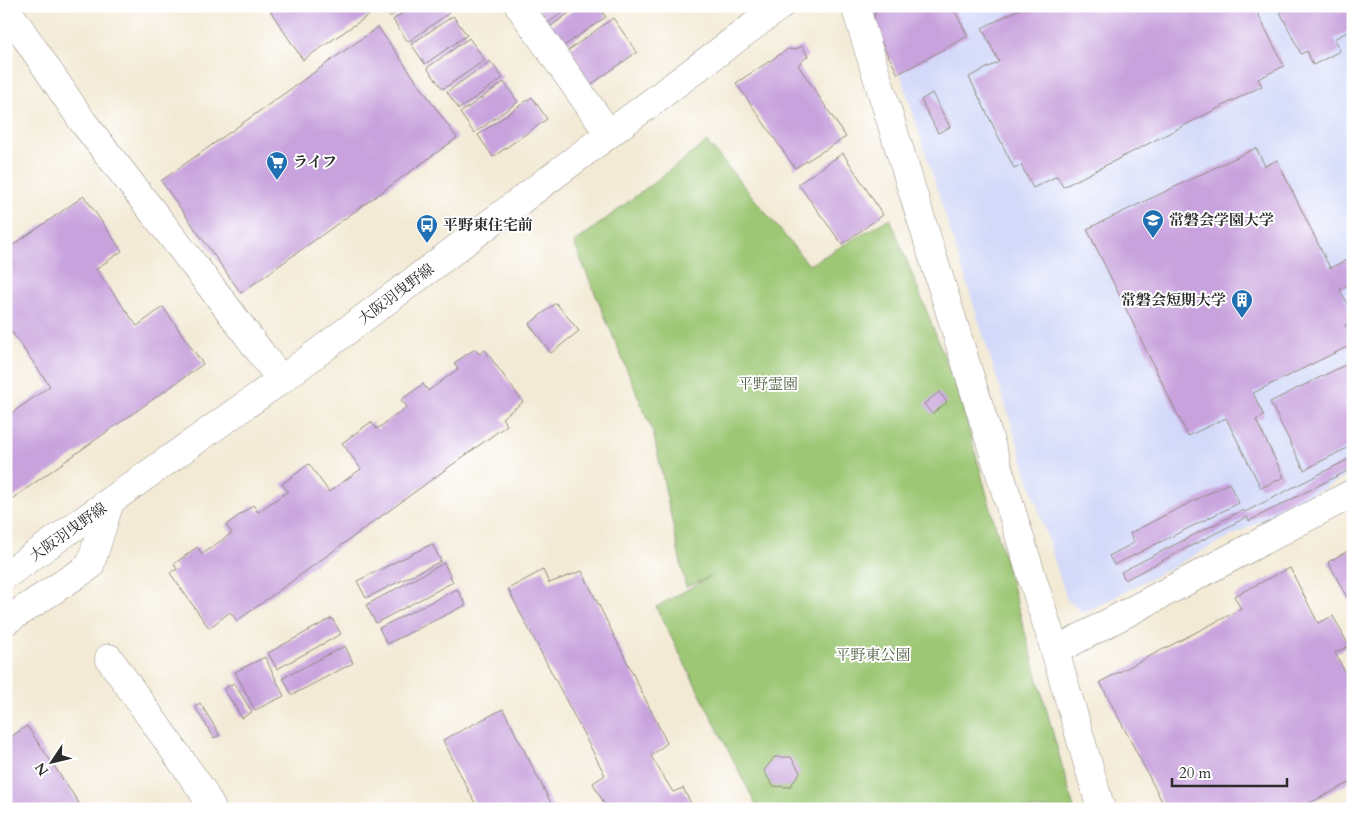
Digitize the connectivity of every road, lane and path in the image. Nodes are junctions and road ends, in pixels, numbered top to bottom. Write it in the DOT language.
graph roads {
  1 [pos="519,6"];
  2 [pos="780,6"];
  3 [pos="855,6"];
  4 [pos="6,8"];
  5 [pos="609,134"];
  6 [pos="281,380"];
  7 [pos="1353,493"];
  8 [pos="110,502"];
  9 [pos="6,575"];
  10 [pos="6,621"];
  11 [pos="1055,651"];
  12 [pos="109,658"];
  13 [pos="212,809"];
  14 [pos="1101,809"];
  1 -- 5 [label="street"];
  2 -- 5 [label="street, 大阪羽曳野線"];
  3 -- 11 [label="street"];
  4 -- 6 [label="street"];
  5 -- 6 [label="street, 大阪羽曳野線"];
  6 -- 8 [label="street, 大阪羽曳野線"];
  7 -- 11 [label="street"];
  8 -- 9 [label="street, 大阪羽曳野線"];
  8 -- 10 [label="street"];
  11 -- 14 [label="street"];
  12 -- 13 [label="street"];
}
